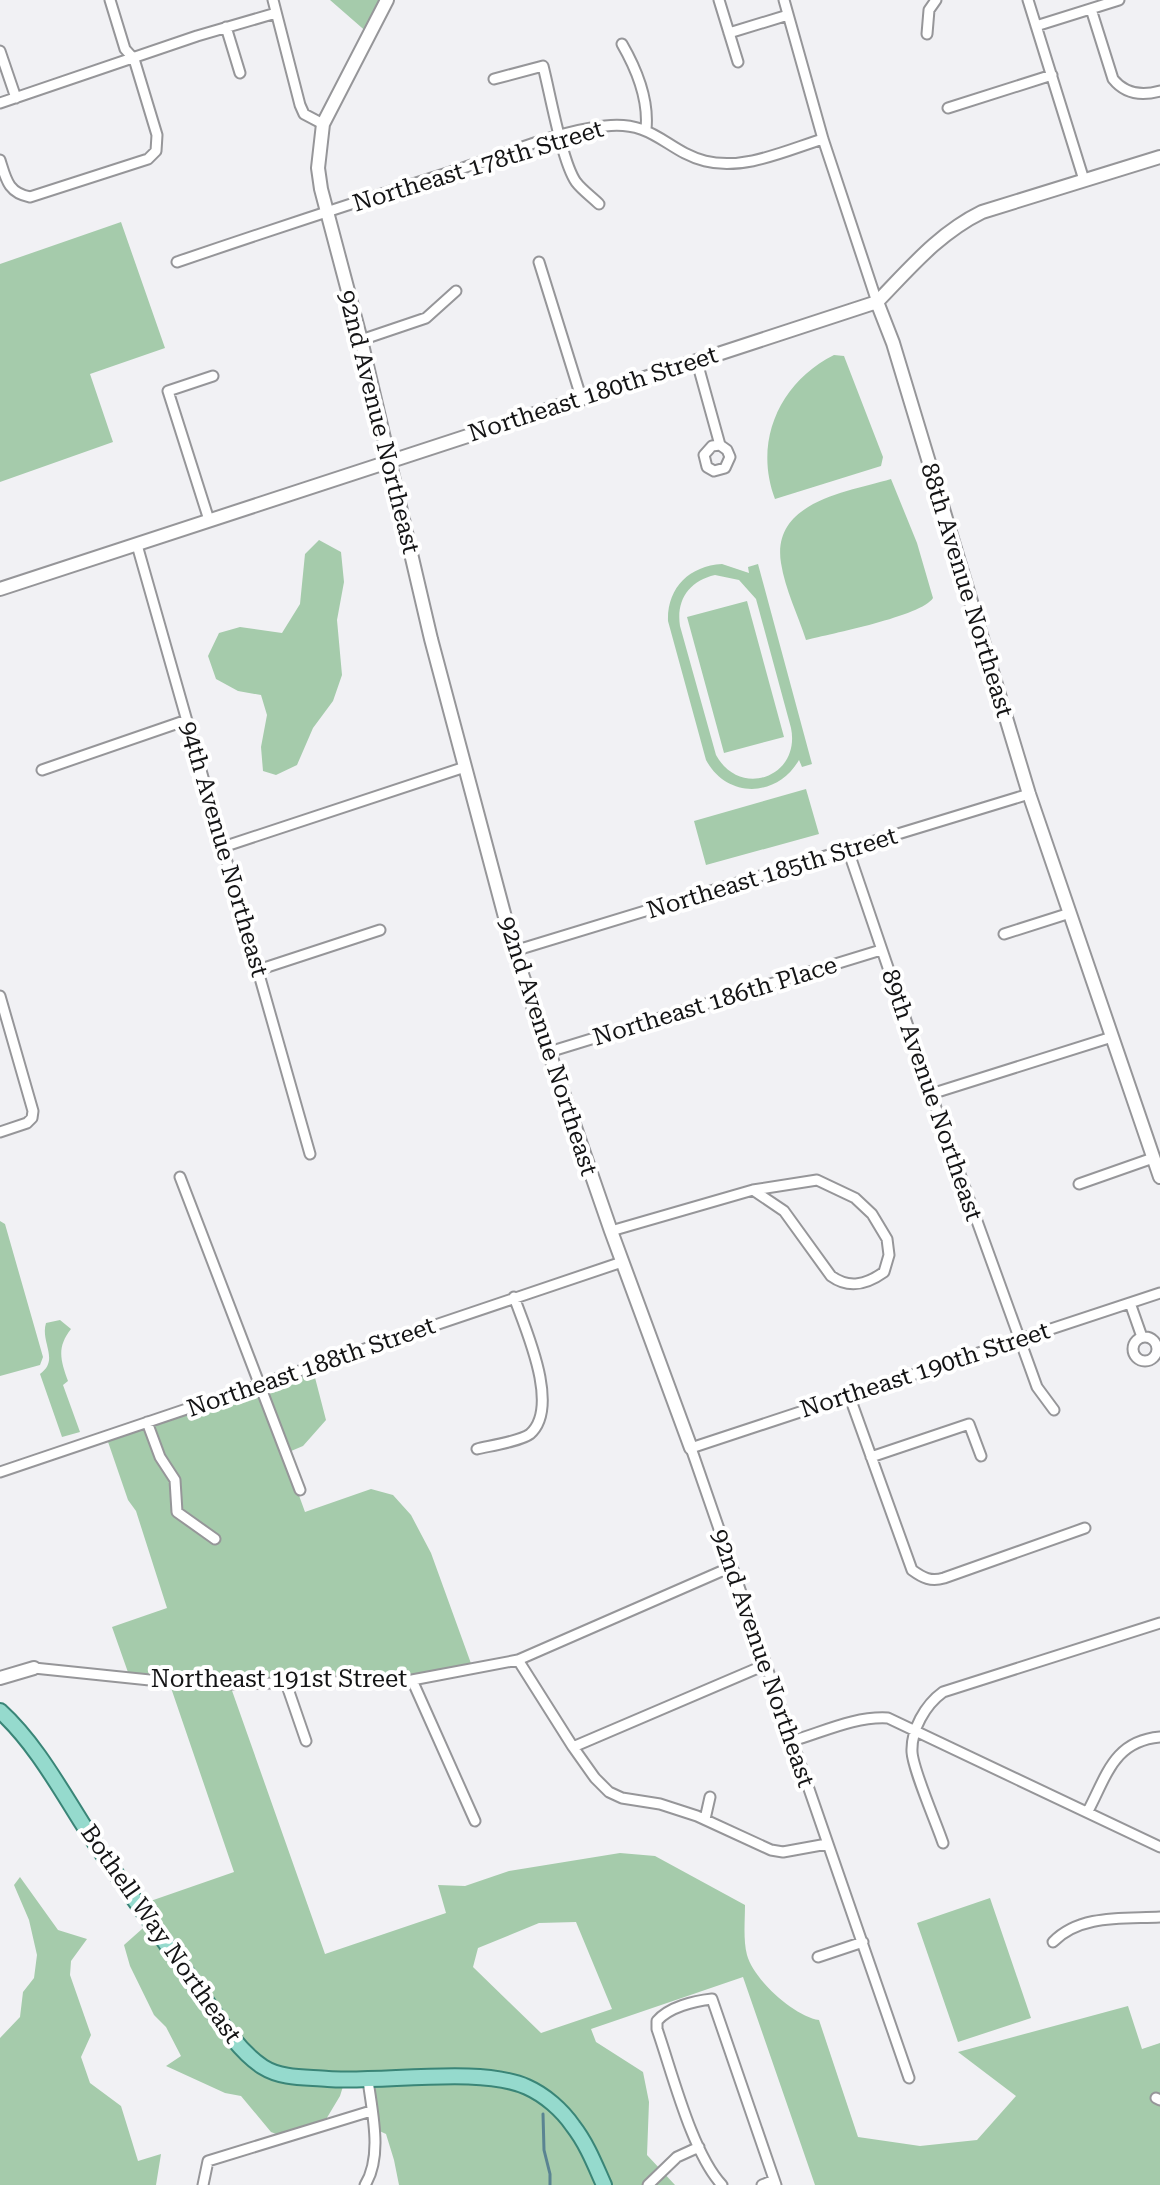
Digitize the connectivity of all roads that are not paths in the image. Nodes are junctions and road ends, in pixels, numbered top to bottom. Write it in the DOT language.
graph roads {
  1 [pos="110,0"];
  2 [pos="273,0"];
  3 [pos="387,0"];
  4 [pos="719,0"];
  5 [pos="784,0"];
  6 [pos="936,0"];
  7 [pos="1028,0"];
  8 [pos="1119,0"];
  9 [pos="1091,9"];
  10 [pos="276,13"];
  11 [pos="788,15"];
  12 [pos="1036,26"];
  13 [pos="226,27"];
  14 [pos="729,33"];
  15 [pos="927,34"];
  16 [pos="622,44"];
  17 [pos="0,51"];
  18 [pos="134,59"];
  19 [pos="738,62"];
  20 [pos="240,73"];
  21 [pos="1052,75"];
  22 [pos="494,79"];
  23 [pos="1160,91"];
  24 [pos="16,98"];
  25 [pos="0,103"];
  26 [pos="948,108"];
  27 [pos="323,124"];
  28 [pos="646,129"];
  29 [pos="560,137"];
  30 [pos="823,139"];
  31 [pos="1160,157"];
  32 [pos="0,160"];
  33 [pos="1084,180"];
  34 [pos="599,204"];
  35 [pos="326,212"];
  36 [pos="177,262"];
  37 [pos="539,262"];
  38 [pos="456,291"];
  39 [pos="877,302"];
  40 [pos="361,340"];
  41 [pos="697,362"];
  42 [pos="213,376"];
  43 [pos="581,397"];
  44 [pos="720,445"];
  45 [pos="388,460"];
  46 [pos="209,520"];
  47 [pos="137,545"];
  48 [pos="0,589"];
  49 [pos="187,720"];
  50 [pos="465,767"];
  51 [pos="42,770"];
  52 [pos="1029,794"];
  53 [pos="223,847"];
  54 [pos="848,850"];
  55 [pos="1070,913"];
  56 [pos="380,930"];
  57 [pos="1004,934"];
  58 [pos="881,950"];
  59 [pos="514,951"];
  60 [pos="258,970"];
  61 [pos="0,996"];
  62 [pos="1112,1037"];
  63 [pos="549,1052"];
  64 [pos="931,1094"];
  65 [pos="0,1132"];
  66 [pos="310,1154"];
  67 [pos="1153,1158"];
  68 [pos="180,1177"];
  69 [pos="1160,1177"];
  70 [pos="1079,1184"];
  71 [pos="753,1190"];
  72 [pos="611,1231"];
  73 [pos="622,1262"];
  74 [pos="1160,1293"];
  75 [pos="514,1297"];
  76 [pos="1130,1303"];
  77 [pos="1142,1337"];
  78 [pos="1019,1339"];
  79 [pos="261,1384"];
  80 [pos="849,1395"];
  81 [pos="1054,1410"];
  82 [pos="147,1422"];
  83 [pos="691,1448"];
  84 [pos="477,1449"];
  85 [pos="981,1456"];
  86 [pos="871,1457"];
  87 [pos="0,1472"];
  88 [pos="300,1490"];
  89 [pos="1085,1528"];
  90 [pos="215,1539"];
  91 [pos="731,1567"];
  92 [pos="1160,1623"];
  93 [pos="518,1660"];
  94 [pos="765,1665"];
  95 [pos="34,1668"];
  96 [pos="0,1678"];
  97 [pos="412,1680"];
  98 [pos="286,1683"];
  99 [pos="0,1711"];
  100 [pos="914,1728"];
  101 [pos="1160,1737"];
  102 [pos="306,1741"];
  103 [pos="792,1741"];
  104 [pos="573,1747"];
  105 [pos="710,1797"];
  106 [pos="1088,1811"];
  107 [pos="705,1819"];
  108 [pos="475,1821"];
  109 [pos="943,1843"];
  110 [pos="827,1844"];
  111 [pos="1160,1847"];
  112 [pos="1160,1917"];
  113 [pos="863,1942"];
  114 [pos="1053,1942"];
  115 [pos="818,1957"];
  116 [pos="909,2078"];
  117 [pos="368,2080"];
  118 [pos="371,2111"];
  119 [pos="699,2147"];
  120 [pos="775,2183"];
  121 [pos="203,2185"];
  122 [pos="365,2185"];
  123 [pos="604,2185"];
  124 [pos="648,2185"];
  125 [pos="722,2185"];
  126 [pos="762,2185"];
  1 -- 18 [label="street"];
  2 -- 10 [label="street"];
  3 -- 27 [label="street"];
  4 -- 14 [label="street"];
  5 -- 11 [label="street, 88th Avenue Northeast"];
  6 -- 15 [label="street"];
  7 -- 12 [label="street"];
  8 -- 9 [label="street"];
  9 -- 12 [label="street"];
  9 -- 23 [label="street"];
  10 -- 13 [label="street"];
  10 -- 27 [label="street"];
  11 -- 14 [label="street"];
  11 -- 30 [label="street, 88th Avenue Northeast"];
  12 -- 21 [label="street"];
  13 -- 18 [label="street"];
  13 -- 20 [label="street"];
  14 -- 19 [label="street"];
  16 -- 28 [label="street"];
  17 -- 24 [label="street"];
  18 -- 24 [label="street"];
  18 -- 32 [label="street"];
  21 -- 26 [label="street"];
  21 -- 33 [label="street"];
  22 -- 29 [label="street"];
  24 -- 25 [label="street"];
  27 -- 35 [label="street, 92nd Avenue Northeast"];
  28 -- 29 [label="street, Northeast 178th Street"];
  28 -- 30 [label="street, Northeast 178th Street"];
  29 -- 34 [label="street"];
  29 -- 35 [label="street, Northeast 178th Street"];
  30 -- 39 [label="street, 88th Avenue Northeast"];
  31 -- 33 [label="street, Northeast 180th Street"];
  33 -- 39 [label="street, Northeast 180th Street"];
  35 -- 36 [label="street, Northeast 178th Street"];
  35 -- 40 [label="street, 92nd Avenue Northeast"];
  37 -- 43 [label="street"];
  38 -- 40 [label="street"];
  39 -- 41 [label="street, Northeast 180th Street"];
  39 -- 52 [label="street, 88th Avenue Northeast"];
  40 -- 45 [label="street, 92nd Avenue Northeast"];
  41 -- 43 [label="street, Northeast 180th Street"];
  41 -- 44 [label="street"];
  42 -- 46 [label="street"];
  43 -- 45 [label="street, Northeast 180th Street"];
  45 -- 46 [label="street, Northeast 180th Street"];
  45 -- 50 [label="street, 92nd Avenue Northeast"];
  46 -- 47 [label="street, Northeast 180th Street"];
  47 -- 48 [label="street, Northeast 180th Street"];
  47 -- 49 [label="street, 94th Avenue Northeast"];
  49 -- 51 [label="street"];
  49 -- 53 [label="street, 94th Avenue Northeast"];
  50 -- 53 [label="street"];
  50 -- 59 [label="street, 92nd Avenue Northeast"];
  52 -- 54 [label="street, Northeast 185th Street"];
  52 -- 55 [label="street, 88th Avenue Northeast"];
  53 -- 60 [label="street, 94th Avenue Northeast"];
  54 -- 58 [label="street, 89th Avenue Northeast"];
  54 -- 59 [label="street, Northeast 185th Street"];
  55 -- 57 [label="street"];
  55 -- 62 [label="street, 88th Avenue Northeast"];
  56 -- 60 [label="street"];
  58 -- 63 [label="street, Northeast 186th Place"];
  58 -- 64 [label="street, 89th Avenue Northeast"];
  59 -- 63 [label="street, 92nd Avenue Northeast"];
  60 -- 66 [label="street, 94th Avenue Northeast"];
  61 -- 65 [label="street"];
  62 -- 64 [label="street"];
  62 -- 67 [label="street, 88th Avenue Northeast"];
  63 -- 72 [label="street, 92nd Avenue Northeast"];
  64 -- 78 [label="street, 89th Avenue Northeast"];
  67 -- 69 [label="street, 88th Avenue Northeast"];
  67 -- 70 [label="street"];
  68 -- 79 [label="street"];
  71 -- 71 [label="street"];
  71 -- 72 [label="street"];
  72 -- 73 [label="street, 92nd Avenue Northeast"];
  73 -- 75 [label="street, Northeast 188th Street"];
  73 -- 83 [label="street, 92nd Avenue Northeast"];
  74 -- 76 [label="street, Northeast 190th Street"];
  75 -- 79 [label="street, Northeast 188th Street"];
  75 -- 84 [label="street"];
  76 -- 77 [label="street"];
  76 -- 78 [label="street, Northeast 190th Street"];
  78 -- 80 [label="street, Northeast 190th Street"];
  78 -- 81 [label="street, 89th Avenue Northeast"];
  79 -- 82 [label="street, Northeast 188th Street"];
  79 -- 88 [label="street"];
  80 -- 83 [label="street, Northeast 190th Street"];
  80 -- 86 [label="street"];
  82 -- 87 [label="street, Northeast 188th Street"];
  82 -- 90 [label="street"];
  83 -- 91 [label="street, 92nd Avenue Northeast"];
  85 -- 86 [label="street"];
  86 -- 89 [label="street"];
  91 -- 93 [label="street, Northeast 191st Street"];
  91 -- 94 [label="street, 92nd Avenue Northeast"];
  92 -- 100 [label="street"];
  93 -- 97 [label="street, Northeast 191st Street"];
  93 -- 104 [label="street"];
  94 -- 103 [label="street, 92nd Avenue Northeast"];
  94 -- 104 [label="street"];
  95 -- 96 [label="street, Northeast 191st Street"];
  95 -- 98 [label="street, Northeast 191st Street"];
  97 -- 98 [label="street, Northeast 191st Street"];
  97 -- 108 [label="street"];
  98 -- 102 [label="street"];
  99 -- 117 [label="main road, Bothell Way Northeast"];
  100 -- 103 [label="street"];
  100 -- 106 [label="street"];
  100 -- 109 [label="street"];
  101 -- 106 [label="street"];
  103 -- 110 [label="street, 92nd Avenue Northeast"];
  104 -- 107 [label="street"];
  105 -- 107 [label="street"];
  106 -- 111 [label="street"];
  107 -- 110 [label="street"];
  110 -- 113 [label="street, 92nd Avenue Northeast"];
  112 -- 114 [label="street"];
  113 -- 115 [label="street"];
  113 -- 116 [label="street, 92nd Avenue Northeast"];
  117 -- 118 [label="street"];
  117 -- 123 [label="main road, Bothell Way Northeast"];
  118 -- 121 [label="street"];
  118 -- 122 [label="street"];
  119 -- 120 [label="street"];
  119 -- 124 [label="street"];
  119 -- 125 [label="street"];
  120 -- 126 [label="street"];
}
